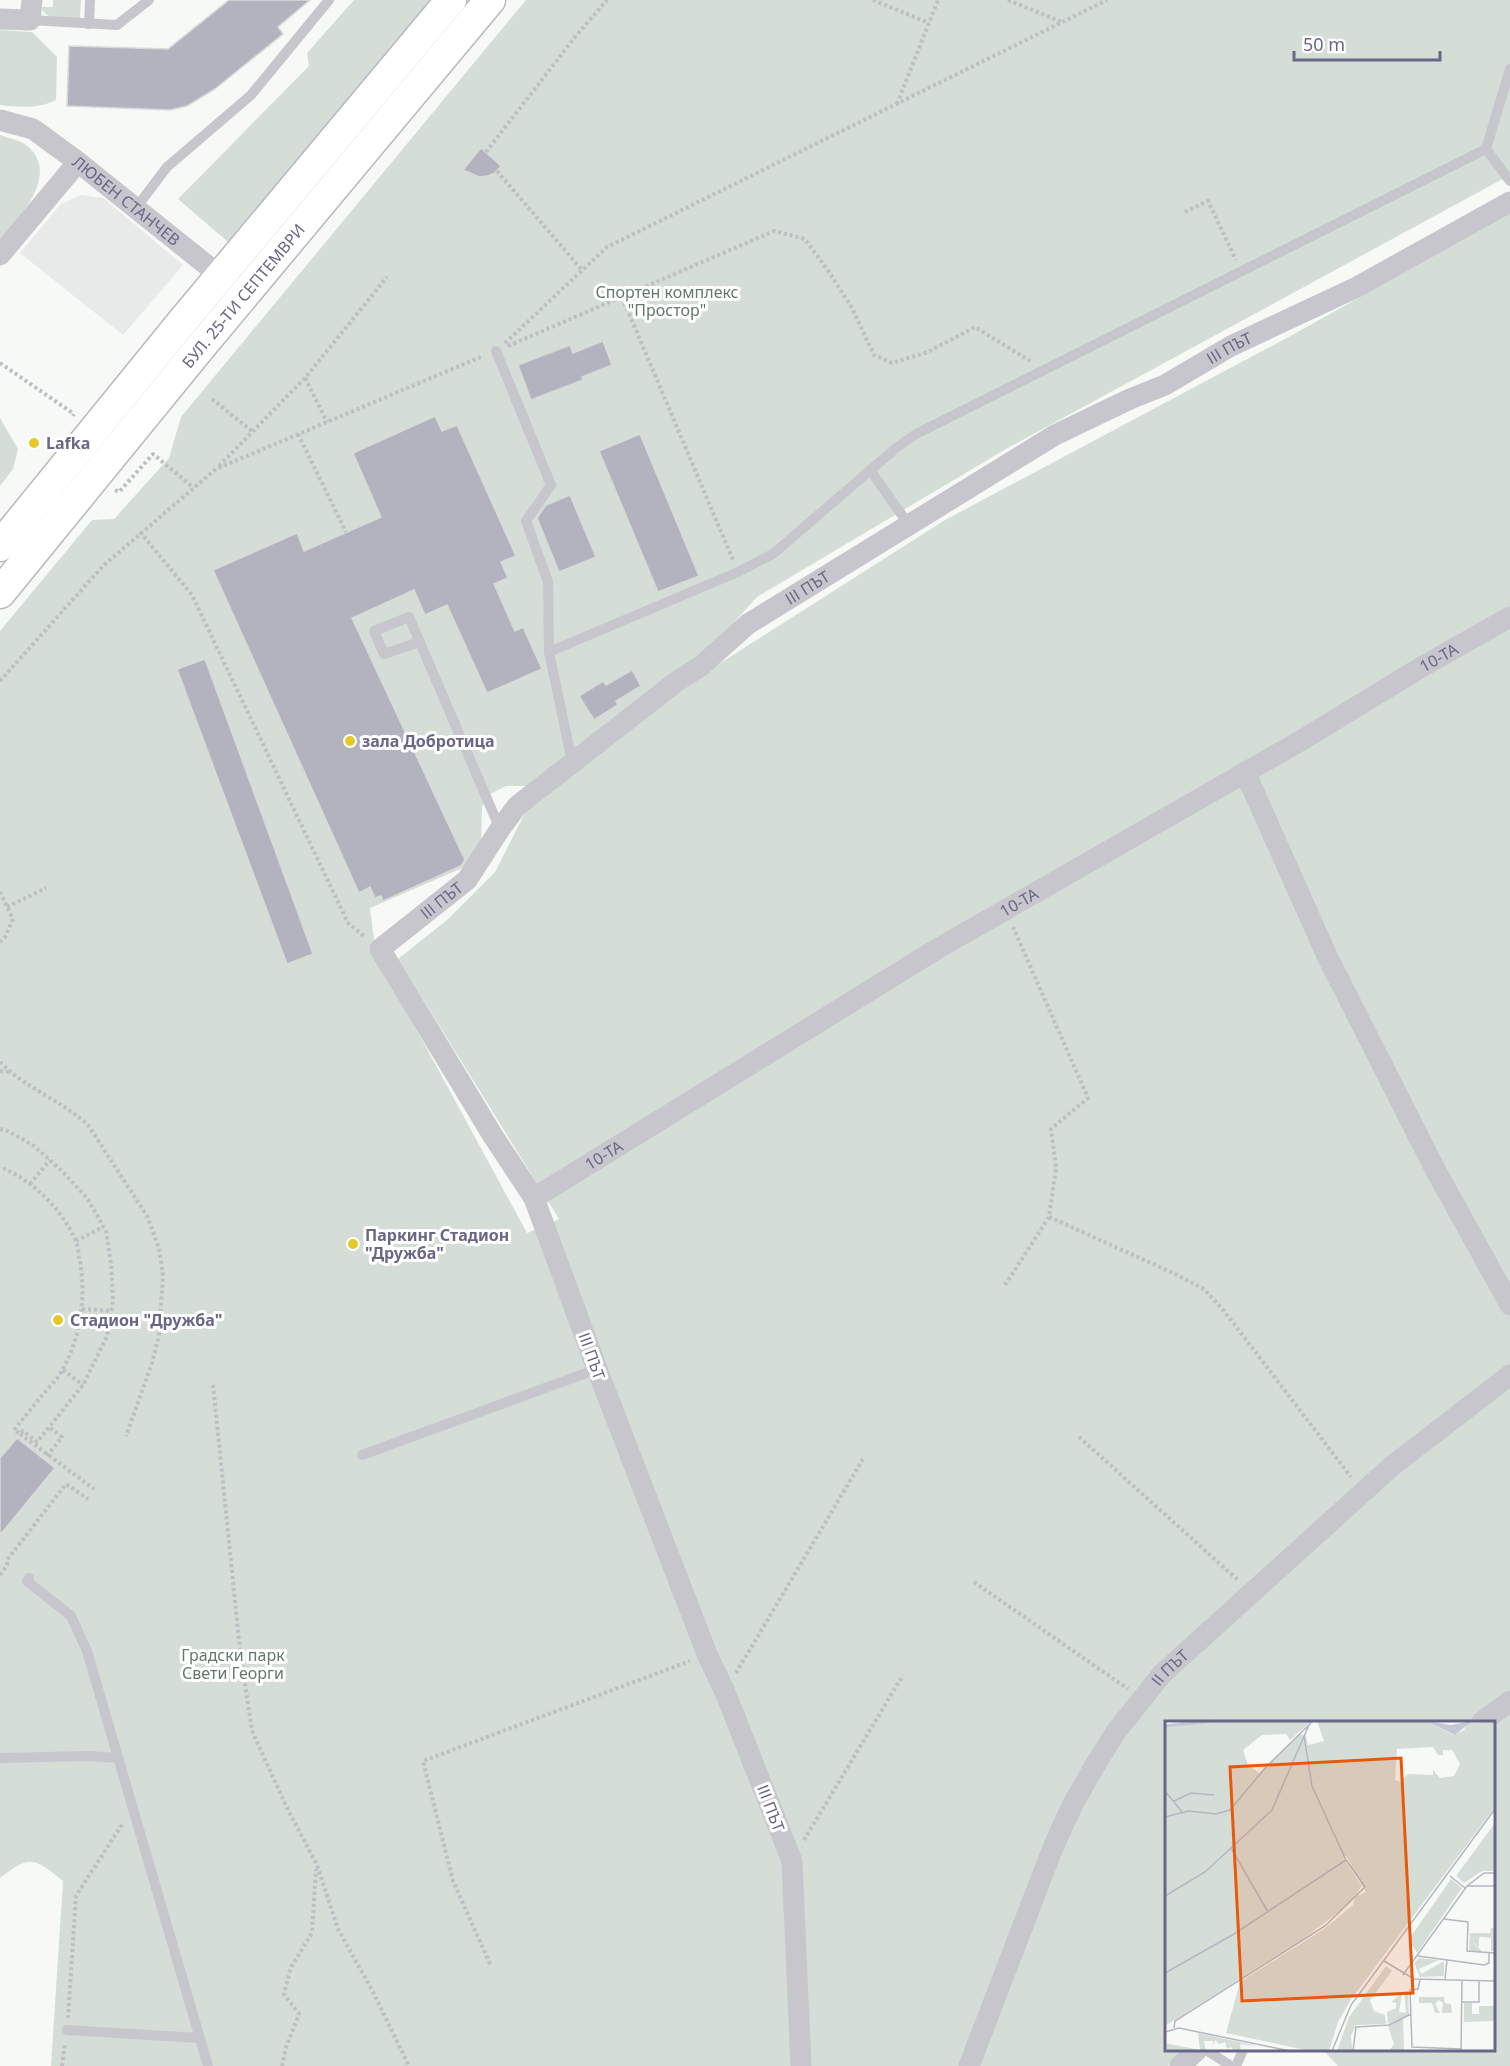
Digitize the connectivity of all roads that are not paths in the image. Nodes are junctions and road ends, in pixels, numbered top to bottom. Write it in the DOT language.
graph roads {
  1 [pos="90,0"];
  2 [pos="149,0"];
  3 [pos="329,0"];
  4 [pos="451,0"];
  5 [pos="490,0"];
  6 [pos="31,10"];
  7 [pos="0,19"];
  8 [pos="89,24"];
  9 [pos="1510,69"];
  10 [pos="0,120"];
  11 [pos="1486,149"];
  12 [pos="78,162"];
  13 [pos="1510,181"];
  14 [pos="1510,202"];
  15 [pos="136,208"];
  16 [pos="0,255"];
  17 [pos="221,276"];
  18 [pos="244,295"];
  19 [pos="496,351"];
  20 [pos="870,470"];
  21 [pos="909,525"];
  22 [pos="0,546"];
  23 [pos="0,593"];
  24 [pos="1510,617"];
  25 [pos="419,642"];
  26 [pos="549,652"];
  27 [pos="572,762"];
  28 [pos="1245,772"];
  29 [pos="500,829"];
  30 [pos="534,1198"];
  31 [pos="1510,1305"];
  32 [pos="597,1369"];
  33 [pos="1510,1375"];
  34 [pos="362,1455"];
  35 [pos="30,1578"];
  36 [pos="1510,1701"];
  37 [pos="1483,1721"];
  38 [pos="0,1758"];
  39 [pos="118,1758"];
  40 [pos="67,2030"];
  41 [pos="199,2038"];
  42 [pos="1195,2051"];
  43 [pos="1209,2051"];
  44 [pos="1242,2051"];
  45 [pos="208,2066"];
  46 [pos="801,2066"];
  47 [pos="969,2066"];
  48 [pos="1180,2066"];
  49 [pos="1231,2066"];
  50 [pos="1236,2066"];
  1 -- 8 [label="lane"];
  2 -- 8 [label="lane"];
  3 -- 15 [label="lane"];
  4 -- 17 [label="main road, БУЛ. 25-ТИ СЕПТЕМВРИ"];
  5 -- 18 [label="main road, БУЛ. 25-ТИ СЕПТЕМВРИ"];
  6 -- 7 [label="street"];
  6 -- 8 [label="lane"];
  9 -- 11 [label="lane"];
  10 -- 12 [label="street, ЛЮБЕН СТАНЧЕВ"];
  11 -- 13 [label="lane"];
  11 -- 20 [label="lane"];
  12 -- 15 [label="street, ЛЮБЕН СТАНЧЕВ"];
  12 -- 16 [label="street"];
  14 -- 21 [label="street, ІІІ ПЪТ"];
  15 -- 17 [label="street, ЛЮБЕН СТАНЧЕВ"];
  17 -- 18 [label="street, ЛЮБЕН СТАНЧЕВ"];
  17 -- 22 [label="main road, БУЛ. 25-ТИ СЕПТЕМВРИ"];
  18 -- 23 [label="main road, БУЛ. 25-ТИ СЕПТЕМВРИ"];
  19 -- 26 [label="lane"];
  20 -- 21 [label="lane"];
  20 -- 26 [label="lane"];
  21 -- 27 [label="street, ІІІ ПЪТ"];
  24 -- 28 [label="street, 10-ТА"];
  25 -- 29 [label="lane"];
  26 -- 27 [label="lane"];
  27 -- 29 [label="street, ІІІ ПЪТ"];
  28 -- 30 [label="street, 10-ТА"];
  28 -- 31 [label="street"];
  29 -- 30 [label="street, ІІІ ПЪТ"];
  30 -- 32 [label="street, ІІІ ПЪТ"];
  32 -- 34 [label="lane"];
  32 -- 46 [label="street, ІІІ ПЪТ"];
  33 -- 47 [label="street, ІІ ПЪТ"];
  35 -- 39 [label="lane"];
  36 -- 37 [label="street"];
  38 -- 39 [label="lane"];
  39 -- 41 [label="lane"];
  40 -- 41 [label="lane"];
  41 -- 45 [label="lane"];
  42 -- 48 [label="street"];
  43 -- 49 [label="lane"];
  44 -- 50 [label="lane"];
}
